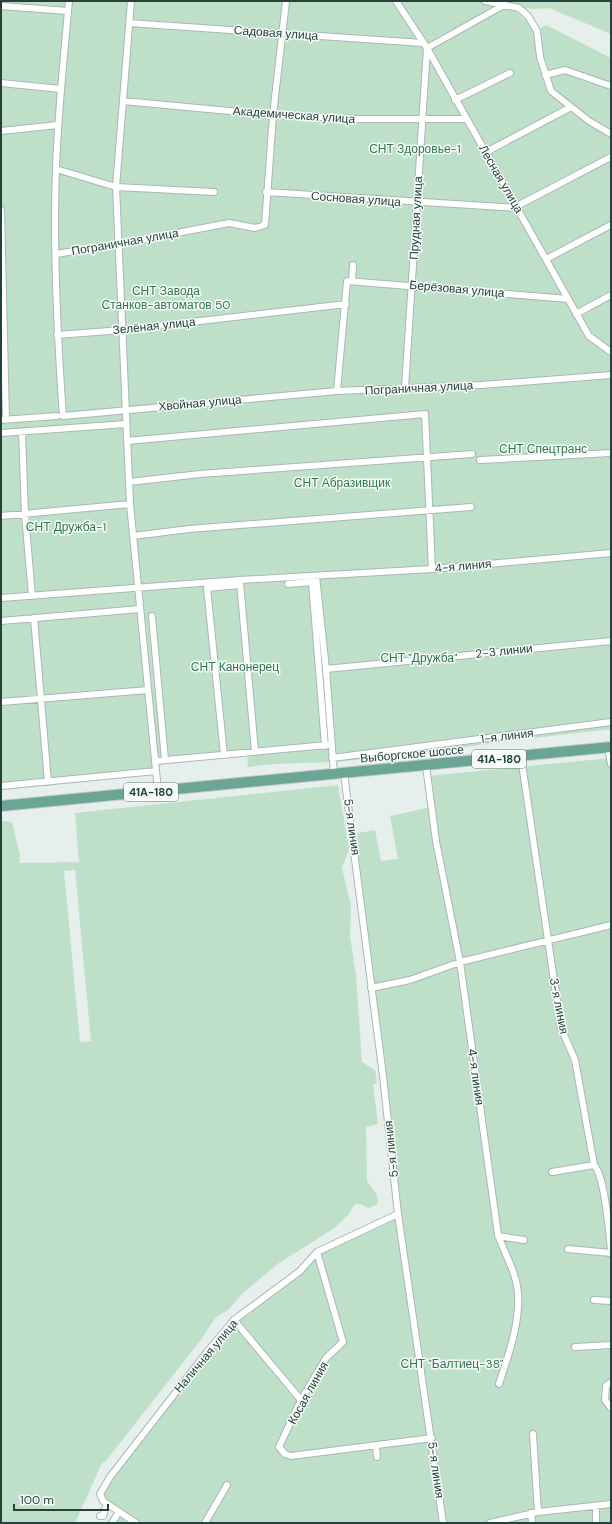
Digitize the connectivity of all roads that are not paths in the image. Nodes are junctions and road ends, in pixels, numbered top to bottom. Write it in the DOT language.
graph roads {
  1 [pos="69,1"];
  2 [pos="131,1"];
  3 [pos="286,1"];
  4 [pos="396,1"];
  5 [pos="485,1"];
  6 [pos="504,5"];
  7 [pos="1,6"];
  8 [pos="68,12"];
  9 [pos="129,23"];
  10 [pos="283,34"];
  11 [pos="425,45"];
  12 [pos="510,72"];
  13 [pos="545,75"];
  14 [pos="1,83"];
  15 [pos="611,86"];
  16 [pos="61,89"];
  17 [pos="456,100"];
  18 [pos="123,102"];
  19 [pos="571,108"];
  20 [pos="273,115"];
  21 [pos="422,118"];
  22 [pos="466,118"];
  23 [pos="58,124"];
  24 [pos="1,130"];
  25 [pos="611,134"];
  26 [pos="486,152"];
  27 [pos="611,157"];
  28 [pos="56,170"];
  29 [pos="116,187"];
  30 [pos="214,192"];
  31 [pos="266,192"];
  32 [pos="417,203"];
  33 [pos="517,207"];
  34 [pos="1,210"];
  35 [pos="611,225"];
  36 [pos="119,244"];
  37 [pos="56,254"];
  38 [pos="546,259"];
  39 [pos="353,265"];
  40 [pos="349,281"];
  41 [pos="413,286"];
  42 [pos="611,295"];
  43 [pos="568,299"];
  44 [pos="346,304"];
  45 [pos="576,314"];
  46 [pos="122,330"];
  47 [pos="57,335"];
  48 [pos="611,352"];
  49 [pos="611,375"];
  50 [pos="405,388"];
  51 [pos="337,391"];
  52 [pos="125,410"];
  53 [pos="60,416"];
  54 [pos="4,420"];
  55 [pos="126,424"];
  56 [pos="22,432"];
  57 [pos="1,433"];
  58 [pos="127,441"];
  59 [pos="611,453"];
  60 [pos="472,454"];
  61 [pos="426,458"];
  62 [pos="480,460"];
  63 [pos="129,482"];
  64 [pos="130,504"];
  65 [pos="471,507"];
  66 [pos="429,510"];
  67 [pos="25,514"];
  68 [pos="1,516"];
  69 [pos="133,536"];
  70 [pos="611,553"];
  71 [pos="432,569"];
  72 [pos="316,576"];
  73 [pos="240,583"];
  74 [pos="288,584"];
  75 [pos="138,588"];
  76 [pos="32,596"];
  77 [pos="1,598"];
  78 [pos="140,609"];
  79 [pos="152,616"];
  80 [pos="34,618"];
  81 [pos="1,621"];
  82 [pos="611,641"];
  83 [pos="326,669"];
  84 [pos="148,690"];
  85 [pos="41,698"];
  86 [pos="1,702"];
  87 [pos="611,722"];
  88 [pos="327,745"];
  89 [pos="610,748"];
  90 [pos="254,752"];
  91 [pos="224,755"];
  92 [pos="520,757"];
  93 [pos="332,758"];
  94 [pos="165,760"];
  95 [pos="156,761"];
  96 [pos="611,764"];
  97 [pos="426,766"];
  98 [pos="156,771"];
  99 [pos="334,774"];
  100 [pos="344,774"];
  101 [pos="48,782"];
  102 [pos="1,786"];
  103 [pos="158,791"];
  104 [pos="1,806"];
  105 [pos="611,925"];
  106 [pos="547,941"];
  107 [pos="460,962"];
  108 [pos="371,988"];
  109 [pos="594,1165"];
  110 [pos="552,1172"];
  111 [pos="398,1214"];
  112 [pos="498,1236"];
  113 [pos="524,1240"];
  114 [pos="568,1248"];
  115 [pos="611,1251"];
  116 [pos="317,1252"];
  117 [pos="594,1300"];
  118 [pos="611,1301"];
  119 [pos="234,1320"];
  120 [pos="611,1345"];
  121 [pos="575,1347"];
  122 [pos="611,1382"];
  123 [pos="499,1384"];
  124 [pos="302,1400"];
  125 [pos="611,1408"];
  126 [pos="533,1434"];
  127 [pos="432,1438"];
  128 [pos="376,1446"];
  129 [pos="377,1457"];
  130 [pos="227,1485"];
  131 [pos="611,1504"];
  132 [pos="110,1505"];
  133 [pos="596,1506"];
  134 [pos="534,1512"];
  135 [pos="118,1513"];
  136 [pos="100,1516"];
  137 [pos="112,1523"];
  138 [pos="136,1523"];
  139 [pos="205,1523"];
  140 [pos="443,1523"];
  141 [pos="490,1523"];
  142 [pos="532,1523"];
  143 [pos="596,1523"];
  1 -- 8 [label="street"];
  2 -- 9 [label="street"];
  3 -- 10 [label="street"];
  4 -- 11 [label="street, Лесная улица"];
  5 -- 6 [label="street"];
  6 -- 11 [label="street"];
  6 -- 13 [label="street"];
  7 -- 8 [label="street"];
  8 -- 16 [label="street"];
  9 -- 10 [label="street, Садовая улица"];
  9 -- 18 [label="street"];
  10 -- 11 [label="street, Садовая улица"];
  10 -- 20 [label="street"];
  11 -- 17 [label="street, Лесная улица"];
  11 -- 21 [label="street, Прудная улица"];
  12 -- 17 [label="street"];
  13 -- 15 [label="street"];
  13 -- 19 [label="street"];
  14 -- 16 [label="street"];
  16 -- 23 [label="street"];
  17 -- 22 [label="street, Лесная улица"];
  18 -- 20 [label="street, Академическая улица"];
  18 -- 29 [label="street"];
  19 -- 25 [label="street"];
  19 -- 26 [label="street"];
  20 -- 21 [label="street, Академическая улица"];
  20 -- 31 [label="street"];
  21 -- 22 [label="street, Академическая улица"];
  21 -- 32 [label="street, Прудная улица"];
  22 -- 26 [label="street, Лесная улица"];
  23 -- 24 [label="street"];
  23 -- 28 [label="street"];
  26 -- 33 [label="street, Лесная улица"];
  27 -- 33 [label="street"];
  28 -- 29 [label="street"];
  28 -- 37 [label="street"];
  29 -- 30 [label="street"];
  29 -- 36 [label="street"];
  31 -- 32 [label="street, Сосновая улица"];
  31 -- 36 [label="street, Пограничная улица"];
  32 -- 33 [label="street, Сосновая улица"];
  32 -- 41 [label="street, Прудная улица"];
  33 -- 38 [label="street, Лесная улица"];
  34 -- 54 [label="street"];
  35 -- 38 [label="street"];
  36 -- 37 [label="street, Пограничная улица"];
  36 -- 46 [label="street"];
  37 -- 47 [label="street"];
  38 -- 43 [label="street, Лесная улица"];
  39 -- 40 [label="street"];
  40 -- 41 [label="street, Берёзовая улица"];
  40 -- 44 [label="street"];
  41 -- 43 [label="street, Берёзовая улица"];
  41 -- 50 [label="street, Прудная улица"];
  42 -- 45 [label="street"];
  43 -- 45 [label="street, Лесная улица"];
  44 -- 46 [label="street, Зелёная улица"];
  44 -- 51 [label="street"];
  45 -- 48 [label="street, Лесная улица"];
  46 -- 47 [label="street, Зелёная улица"];
  46 -- 52 [label="street"];
  47 -- 53 [label="street"];
  49 -- 50 [label="street, Пограничная улица"];
  50 -- 51 [label="street, Пограничная улица"];
  51 -- 52 [label="street, Хвойная улица"];
  52 -- 53 [label="street, Хвойная улица"];
  52 -- 55 [label="street"];
  53 -- 54 [label="street, Хвойная улица"];
  55 -- 56 [label="street"];
  55 -- 58 [label="street"];
  56 -- 57 [label="street"];
  56 -- 67 [label="street"];
  58 -- 61 [label="street"];
  58 -- 63 [label="street"];
  59 -- 62 [label="street"];
  60 -- 61 [label="street"];
  61 -- 63 [label="street"];
  61 -- 66 [label="street"];
  63 -- 64 [label="street"];
  64 -- 67 [label="street"];
  64 -- 69 [label="street"];
  65 -- 66 [label="street"];
  66 -- 69 [label="street"];
  66 -- 71 [label="street"];
  67 -- 68 [label="street"];
  67 -- 76 [label="street"];
  69 -- 75 [label="street"];
  70 -- 71 [label="street, 4-я линия"];
  71 -- 72 [label="street, 4-я линия"];
  72 -- 73 [label="street, 4-я линия"];
  72 -- 83 [label="street"];
  73 -- 75 [label="street"];
  73 -- 90 [label="street"];
  73 -- 91 [label="street"];
  74 -- 88 [label="street"];
  75 -- 76 [label="street"];
  75 -- 78 [label="street"];
  76 -- 77 [label="street"];
  78 -- 80 [label="street"];
  78 -- 84 [label="street"];
  79 -- 94 [label="street"];
  80 -- 81 [label="street"];
  80 -- 85 [label="street"];
  82 -- 83 [label="street, 2-3 линии"];
  83 -- 88 [label="street"];
  84 -- 85 [label="street"];
  84 -- 95 [label="street"];
  85 -- 86 [label="street"];
  85 -- 101 [label="street"];
  87 -- 93 [label="street, 1-я линия"];
  88 -- 90 [label="street"];
  88 -- 93 [label="street"];
  89 -- 92 [label="main road, Выборгское шоссе / 41А-180"];
  89 -- 96 [label="street"];
  90 -- 91 [label="street"];
  91 -- 94 [label="street"];
  92 -- 97 [label="main road, Выборгское шоссе / 41А-180"];
  92 -- 106 [label="street, 3-я линия"];
  93 -- 99 [label="street"];
  94 -- 95 [label="street"];
  95 -- 98 [label="street"];
  97 -- 100 [label="main road, Выборгское шоссе / 41А-180"];
  97 -- 107 [label="street, 4-я линия"];
  98 -- 101 [label="street"];
  98 -- 103 [label="street"];
  99 -- 100 [label="main road, Выборгское шоссе / 41А-180"];
  99 -- 103 [label="main road, 41А-180"];
  100 -- 108 [label="street, 5-я линия"];
  101 -- 102 [label="street"];
  103 -- 104 [label="main road, 41А-180"];
  105 -- 106 [label="street"];
  106 -- 107 [label="street"];
  106 -- 109 [label="street, 3-я линия"];
  107 -- 108 [label="street"];
  107 -- 112 [label="street, 4-я линия"];
  108 -- 111 [label="street, 5-я линия"];
  109 -- 110 [label="street"];
  109 -- 115 [label="street, 3-я линия"];
  111 -- 116 [label="street, Наличная улица"];
  111 -- 127 [label="street, 5-я линия"];
  112 -- 113 [label="street"];
  112 -- 123 [label="street, 4-я линия"];
  114 -- 115 [label="street"];
  116 -- 119 [label="street, Наличная улица"];
  116 -- 124 [label="street, Косая линия"];
  117 -- 118 [label="street"];
  119 -- 124 [label="street"];
  119 -- 132 [label="street, Наличная улица"];
  120 -- 121 [label="street"];
  122 -- 125 [label="street"];
  124 -- 128 [label="street, Косая линия"];
  126 -- 134 [label="street"];
  127 -- 128 [label="street"];
  127 -- 140 [label="street, 5-я линия"];
  128 -- 129 [label="street"];
  130 -- 139 [label="street"];
  131 -- 133 [label="street"];
  132 -- 136 [label="street"];
  132 -- 138 [label="street"];
  133 -- 134 [label="street"];
  133 -- 143 [label="street"];
  134 -- 141 [label="street"];
  134 -- 142 [label="street"];
  135 -- 137 [label="street"];
}
